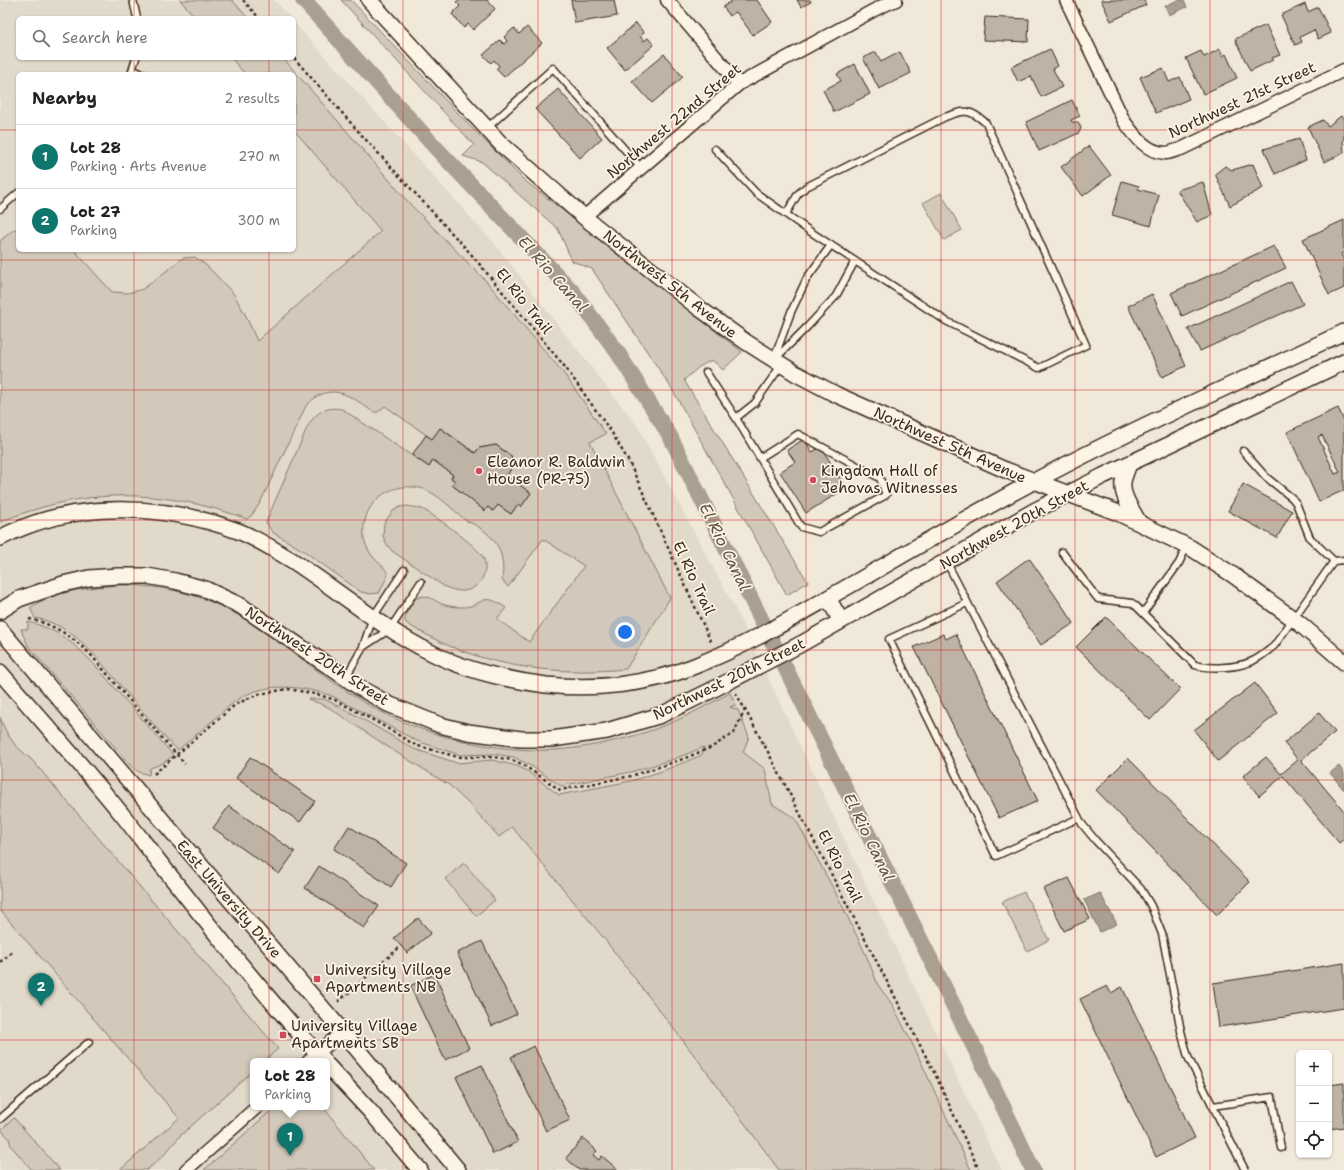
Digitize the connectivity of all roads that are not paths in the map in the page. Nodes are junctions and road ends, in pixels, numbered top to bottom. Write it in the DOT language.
graph roads {
  1 [pos="133,0"];
  2 [pos="369,0"];
  3 [pos="667,0"];
  4 [pos="896,0"];
  5 [pos="1066,0"];
  6 [pos="137,16"];
  7 [pos="135,60"];
  8 [pos="1344,70"];
  9 [pos="132,72"];
  10 [pos="739,84"];
  11 [pos="486,128"];
  12 [pos="715,150"];
  13 [pos="642,168"];
  14 [pos="16,196"];
  15 [pos="0,209"];
  16 [pos="786,214"];
  17 [pos="584,217"];
  18 [pos="831,245"];
  19 [pos="855,261"];
  20 [pos="1344,332"];
  21 [pos="778,362"];
  22 [pos="1344,362"];
  23 [pos="706,372"];
  24 [pos="736,418"];
  25 [pos="1243,451"];
  26 [pos="760,458"];
  27 [pos="1129,464"];
  28 [pos="1034,481"];
  29 [pos="1069,494"];
  30 [pos="1139,523"];
  31 [pos="0,538"];
  32 [pos="1187,546"];
  33 [pos="1062,552"];
  34 [pos="1344,560"];
  35 [pos="946,561"];
  36 [pos="1334,561"];
  37 [pos="404,570"];
  38 [pos="421,582"];
  39 [pos="828,598"];
  40 [pos="967,603"];
  41 [pos="0,611"];
  42 [pos="1143,614"];
  43 [pos="373,617"];
  44 [pos="1293,618"];
  45 [pos="841,621"];
  46 [pos="0,629"];
  47 [pos="390,629"];
  48 [pos="363,647"];
  49 [pos="1344,662"];
  50 [pos="0,672"];
  51 [pos="345,677"];
  52 [pos="1079,818"];
  53 [pos="342,1032"];
  54 [pos="89,1042"];
  55 [pos="317,1058"];
  56 [pos="321,1058"];
  57 [pos="330,1071"];
  58 [pos="1212,1106"];
  59 [pos="255,1110"];
  60 [pos="0,1119"];
  61 [pos="1282,1148"];
  62 [pos="186,1170"];
  63 [pos="420,1170"];
  64 [pos="458,1170"];
  65 [pos="1245,1170"];
  1 -- 6 [label="lane"];
  2 -- 11 [label="street, Northwest 5th Avenue"];
  3 -- 10 [label="street"];
  4 -- 10 [label="street, Northwest 22nd Street"];
  5 -- 8 [label="street, Northwest 21st Street"];
  7 -- 9 [label="lane"];
  10 -- 13 [label="street, Northwest 22nd Street"];
  11 -- 13 [label="lane"];
  11 -- 17 [label="street, Northwest 5th Avenue"];
  12 -- 16 [label="lane"];
  13 -- 17 [label="street, Northwest 22nd Street"];
  14 -- 15 [label="lane"];
  16 -- 18 [label="lane"];
  16 -- 19 [label="lane"];
  17 -- 21 [label="street, Northwest 5th Avenue"];
  18 -- 19 [label="lane"];
  18 -- 21 [label="lane"];
  19 -- 21 [label="lane"];
  20 -- 28 [label="street, Northwest 20th Street"];
  21 -- 24 [label="lane"];
  21 -- 28 [label="street, Northwest 5th Avenue"];
  22 -- 27 [label="street, Northwest 20th Street"];
  23 -- 24 [label="lane"];
  24 -- 26 [label="lane"];
  25 -- 36 [label="lane"];
  26 -- 26 [label="lane"];
  27 -- 29 [label="street, Northwest 20th Street"];
  27 -- 30 [label="street"];
  28 -- 29 [label="street, Northwest 5th Avenue"];
  28 -- 39 [label="street, Northwest 20th Street"];
  29 -- 30 [label="street, Northwest 5th Avenue"];
  29 -- 35 [label="street, Northwest 20th Street"];
  30 -- 32 [label="street, Northwest 5th Avenue"];
  31 -- 43 [label="street, Northwest 20th Street"];
  32 -- 42 [label="lane"];
  32 -- 44 [label="street, Northwest 5th Avenue"];
  33 -- 42 [label="lane"];
  34 -- 36 [label="lane"];
  35 -- 40 [label="lane"];
  35 -- 45 [label="street, Northwest 20th Street"];
  36 -- 44 [label="lane"];
  37 -- 43 [label="lane"];
  38 -- 47 [label="lane"];
  39 -- 45 [label="street"];
  39 -- 47 [label="street, Northwest 20th Street"];
  40 -- 52 [label="lane"];
  40 -- 52 [label="lane"];
  41 -- 51 [label="street, Northwest 20th Street"];
  42 -- 44 [label="lane"];
  43 -- 47 [label="street, Northwest 20th Street"];
  43 -- 48 [label="lane"];
  44 -- 49 [label="street, Northwest 5th Avenue"];
  45 -- 51 [label="street, Northwest 20th Street"];
  46 -- 53 [label="street, East University Drive"];
  47 -- 48 [label="lane"];
  48 -- 51 [label="lane"];
  50 -- 55 [label="street, East University Drive"];
  52 -- 58 [label="lane"];
  53 -- 56 [label="street"];
  53 -- 64 [label="street, East University Drive"];
  54 -- 60 [label="lane"];
  57 -- 63 [label="street, East University Drive"];
  58 -- 61 [label="lane"];
  58 -- 65 [label="lane"];
  59 -- 62 [label="street"];
}
